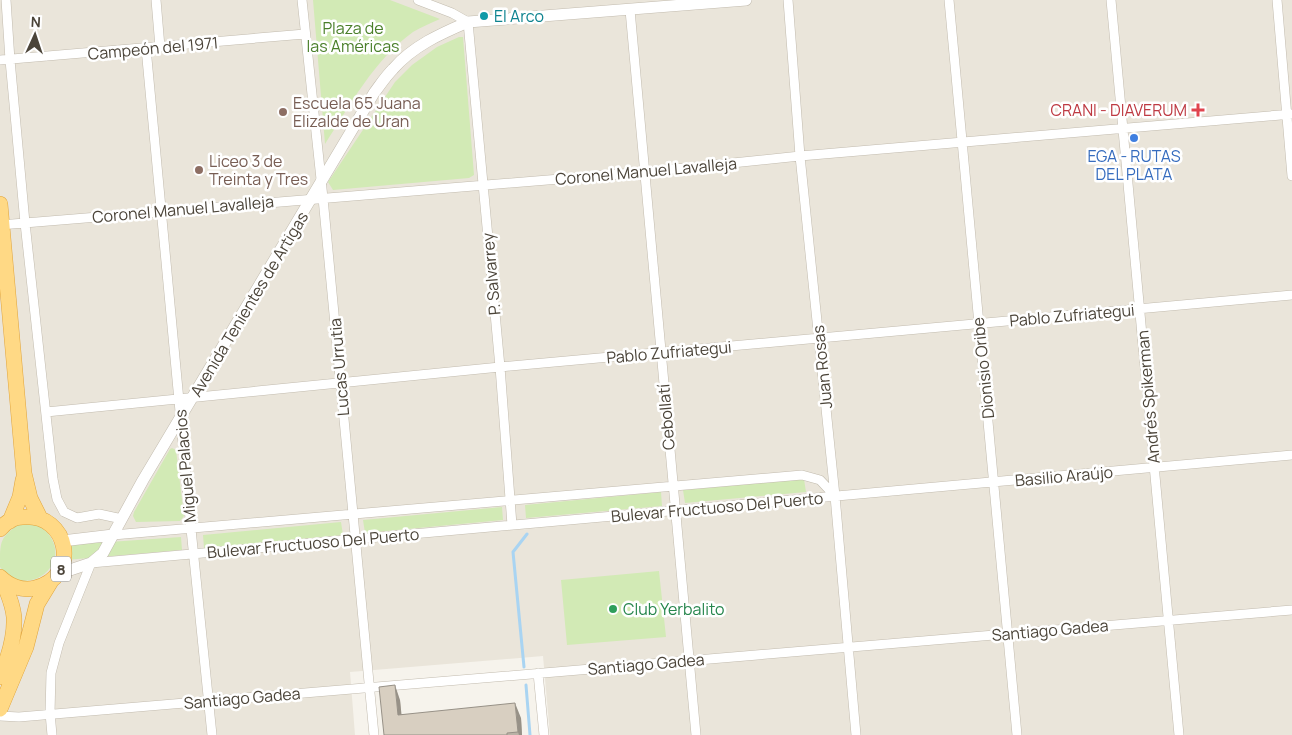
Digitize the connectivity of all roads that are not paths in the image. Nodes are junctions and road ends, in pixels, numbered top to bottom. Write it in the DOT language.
graph roads {
  1 [pos="6,0"];
  2 [pos="156,0"];
  3 [pos="302,0"];
  4 [pos="418,0"];
  5 [pos="746,0"];
  6 [pos="788,0"];
  7 [pos="949,0"];
  8 [pos="1111,0"];
  9 [pos="1277,0"];
  10 [pos="630,10"];
  11 [pos="468,22"];
  12 [pos="306,34"];
  13 [pos="160,47"];
  14 [pos="146,48"];
  15 [pos="0,60"];
  16 [pos="10,60"];
  17 [pos="1289,114"];
  18 [pos="1123,128"];
  19 [pos="962,142"];
  20 [pos="800,156"];
  21 [pos="645,172"];
  22 [pos="1292,176"];
  23 [pos="321,180"];
  24 [pos="483,185"];
  25 [pos="311,198"];
  26 [pos="323,198"];
  27 [pos="0,204"];
  28 [pos="162,212"];
  29 [pos="25,223"];
  30 [pos="1,225"];
  31 [pos="1292,295"];
  32 [pos="1140,308"];
  33 [pos="978,324"];
  34 [pos="819,338"];
  35 [pos="661,353"];
  36 [pos="500,367"];
  37 [pos="340,383"];
  38 [pos="193,398"];
  39 [pos="179,399"];
  40 [pos="46,412"];
  41 [pos="181,418"];
  42 [pos="1292,455"];
  43 [pos="1155,467"];
  44 [pos="24,474"];
  45 [pos="994,482"];
  46 [pos="672,485"];
  47 [pos="835,496"];
  48 [pos="510,500"];
  49 [pos="675,510"];
  50 [pos="353,514"];
  51 [pos="40,518"];
  52 [pos="122,519"];
  53 [pos="5,525"];
  54 [pos="512,525"];
  55 [pos="191,529"];
  56 [pos="113,535"];
  57 [pos="355,540"];
  58 [pos="62,541"];
  59 [pos="194,554"];
  60 [pos="91,564"];
  61 [pos="1,578"];
  62 [pos="54,578"];
  63 [pos="1292,610"];
  64 [pos="1169,620"];
  65 [pos="1007,634"];
  66 [pos="848,647"];
  67 [pos="689,660"];
  68 [pos="538,674"];
  69 [pos="0,677"];
  70 [pos="371,688"];
  71 [pos="208,701"];
  72 [pos="0,709"];
  73 [pos="50,713"];
  74 [pos="0,716"];
  75 [pos="52,735"];
  76 [pos="212,735"];
  77 [pos="374,735"];
  78 [pos="544,735"];
  79 [pos="696,735"];
  80 [pos="856,735"];
  81 [pos="1017,735"];
  82 [pos="1179,735"];
  1 -- 16 [label="street"];
  2 -- 13 [label="street"];
  3 -- 12 [label="street, Lucas Urrutia"];
  4 -- 11 [label="street"];
  5 -- 10 [label="street, Avenida Tenientes de Artigas"];
  6 -- 20 [label="street, Juan Rosas"];
  7 -- 19 [label="street, Dionisio Oribe"];
  8 -- 18 [label="street, Andrés Spikerman"];
  9 -- 17 [label="street"];
  10 -- 11 [label="street, Avenida Tenientes de Artigas"];
  10 -- 21 [label="street, Cebollatí"];
  11 -- 23 [label="street, Avenida Tenientes de Artigas"];
  11 -- 24 [label="street, P. Salvarrey"];
  12 -- 13 [label="street, Campeón del 1971"];
  12 -- 23 [label="street, Lucas Urrutia"];
  13 -- 14 [label="street, Campeón del 1971"];
  14 -- 16 [label="street, Campeón del 1971"];
  14 -- 28 [label="street, Miguel Palacios"];
  15 -- 16 [label="street, Campeón del 1971"];
  16 -- 29 [label="street"];
  17 -- 18 [label="street, Coronel Manuel Lavalleja"];
  17 -- 22 [label="street"];
  18 -- 19 [label="street, Coronel Manuel Lavalleja"];
  18 -- 32 [label="street, Andrés Spikerman"];
  19 -- 20 [label="street, Coronel Manuel Lavalleja"];
  19 -- 33 [label="street, Dionisio Oribe"];
  20 -- 21 [label="street, Coronel Manuel Lavalleja"];
  20 -- 34 [label="street, Juan Rosas"];
  21 -- 24 [label="street, Coronel Manuel Lavalleja"];
  21 -- 35 [label="street, Cebollatí"];
  23 -- 25 [label="street, Avenida Tenientes de Artigas"];
  23 -- 26 [label="street, Lucas Urrutia"];
  24 -- 26 [label="street, Coronel Manuel Lavalleja"];
  24 -- 36 [label="street, P. Salvarrey"];
  25 -- 26 [label="street, Coronel Manuel Lavalleja"];
  25 -- 28 [label="street, Coronel Manuel Lavalleja"];
  25 -- 38 [label="street, Avenida Tenientes de Artigas"];
  26 -- 37 [label="street, Lucas Urrutia"];
  27 -- 30 [label="highway, 8"];
  28 -- 29 [label="street, Coronel Manuel Lavalleja"];
  28 -- 39 [label="street, Miguel Palacios"];
  29 -- 30 [label="street, Coronel Manuel Lavalleja"];
  29 -- 40 [label="street"];
  30 -- 44 [label="highway, 8"];
  31 -- 32 [label="street, Pablo Zufriategui"];
  32 -- 33 [label="street, Pablo Zufriategui"];
  32 -- 43 [label="street, Andrés Spikerman"];
  33 -- 34 [label="street, Pablo Zufriategui"];
  33 -- 45 [label="street, Dionisio Oribe"];
  34 -- 35 [label="street, Pablo Zufriategui"];
  34 -- 47 [label="street, Juan Rosas"];
  35 -- 36 [label="street, Pablo Zufriategui"];
  35 -- 46 [label="street, Cebollatí"];
  36 -- 37 [label="street, Pablo Zufriategui"];
  36 -- 48 [label="street, P. Salvarrey"];
  37 -- 38 [label="street, Pablo Zufriategui"];
  37 -- 50 [label="street, Lucas Urrutia"];
  38 -- 39 [label="street, Pablo Zufriategui"];
  38 -- 41 [label="street, Avenida Tenientes de Artigas"];
  39 -- 40 [label="street, Pablo Zufriategui"];
  39 -- 41 [label="street, Miguel Palacios"];
  40 -- 52 [label="street"];
  41 -- 52 [label="street, Avenida Tenientes de Artigas"];
  41 -- 55 [label="street, Miguel Palacios"];
  42 -- 43 [label="street, Basilio Araújo"];
  43 -- 45 [label="street, Basilio Araújo"];
  43 -- 64 [label="street, Andrés Spikerman"];
  44 -- 51 [label="highway, 8"];
  44 -- 53 [label="highway, 8"];
  45 -- 47 [label="street, Basilio Araújo"];
  45 -- 65 [label="street, Dionisio Oribe"];
  46 -- 47 [label="street, Bulevar Fructuoso Del Puerto"];
  46 -- 48 [label="street, Bulevar Fructuoso Del Puerto"];
  46 -- 49 [label="street, Cebollatí"];
  47 -- 49 [label="street, Bulevar Fructuoso Del Puerto"];
  47 -- 66 [label="street, Juan Rosas"];
  48 -- 50 [label="street, Bulevar Fructuoso Del Puerto"];
  48 -- 54 [label="street, P. Salvarrey"];
  49 -- 54 [label="street, Bulevar Fructuoso Del Puerto"];
  49 -- 67 [label="street, Cebollatí"];
  50 -- 55 [label="street, Bulevar Fructuoso Del Puerto"];
  50 -- 57 [label="street, Lucas Urrutia"];
  51 -- 53 [label="highway, 8"];
  51 -- 58 [label="highway, 8"];
  52 -- 56 [label="street, Avenida Tenientes de Artigas"];
  54 -- 57 [label="street, Bulevar Fructuoso Del Puerto"];
  55 -- 56 [label="street, Bulevar Fructuoso Del Puerto"];
  55 -- 59 [label="street, Miguel Palacios"];
  56 -- 58 [label="street, Bulevar Fructuoso Del Puerto"];
  56 -- 60 [label="street, Avenida Tenientes de Artigas"];
  57 -- 59 [label="street, Bulevar Fructuoso Del Puerto"];
  57 -- 70 [label="street, Lucas Urrutia"];
  58 -- 62 [label="highway, 8"];
  59 -- 60 [label="street, Bulevar Fructuoso Del Puerto"];
  59 -- 71 [label="street, Miguel Palacios"];
  60 -- 62 [label="street, Bulevar Fructuoso Del Puerto"];
  60 -- 73 [label="street"];
  61 -- 62 [label="highway, 8"];
  61 -- 69 [label="highway, 8"];
  62 -- 72 [label="highway, 8"];
  63 -- 64 [label="street, Santiago Gadea"];
  64 -- 65 [label="street, Santiago Gadea"];
  64 -- 82 [label="street, Andrés Spikerman"];
  65 -- 66 [label="street, Santiago Gadea"];
  65 -- 81 [label="street, Dionisio Oribe"];
  66 -- 67 [label="street, Santiago Gadea"];
  66 -- 80 [label="street, Juan Rosas"];
  67 -- 68 [label="street, Santiago Gadea"];
  67 -- 79 [label="street, Cebollatí"];
  68 -- 70 [label="street, Santiago Gadea"];
  68 -- 78 [label="street"];
  70 -- 71 [label="street, Santiago Gadea"];
  70 -- 77 [label="street, Lucas Urrutia"];
  71 -- 73 [label="street, Santiago Gadea"];
  71 -- 76 [label="street, Miguel Palacios"];
  73 -- 74 [label="street, Santiago Gadea"];
  73 -- 75 [label="street"];
}
